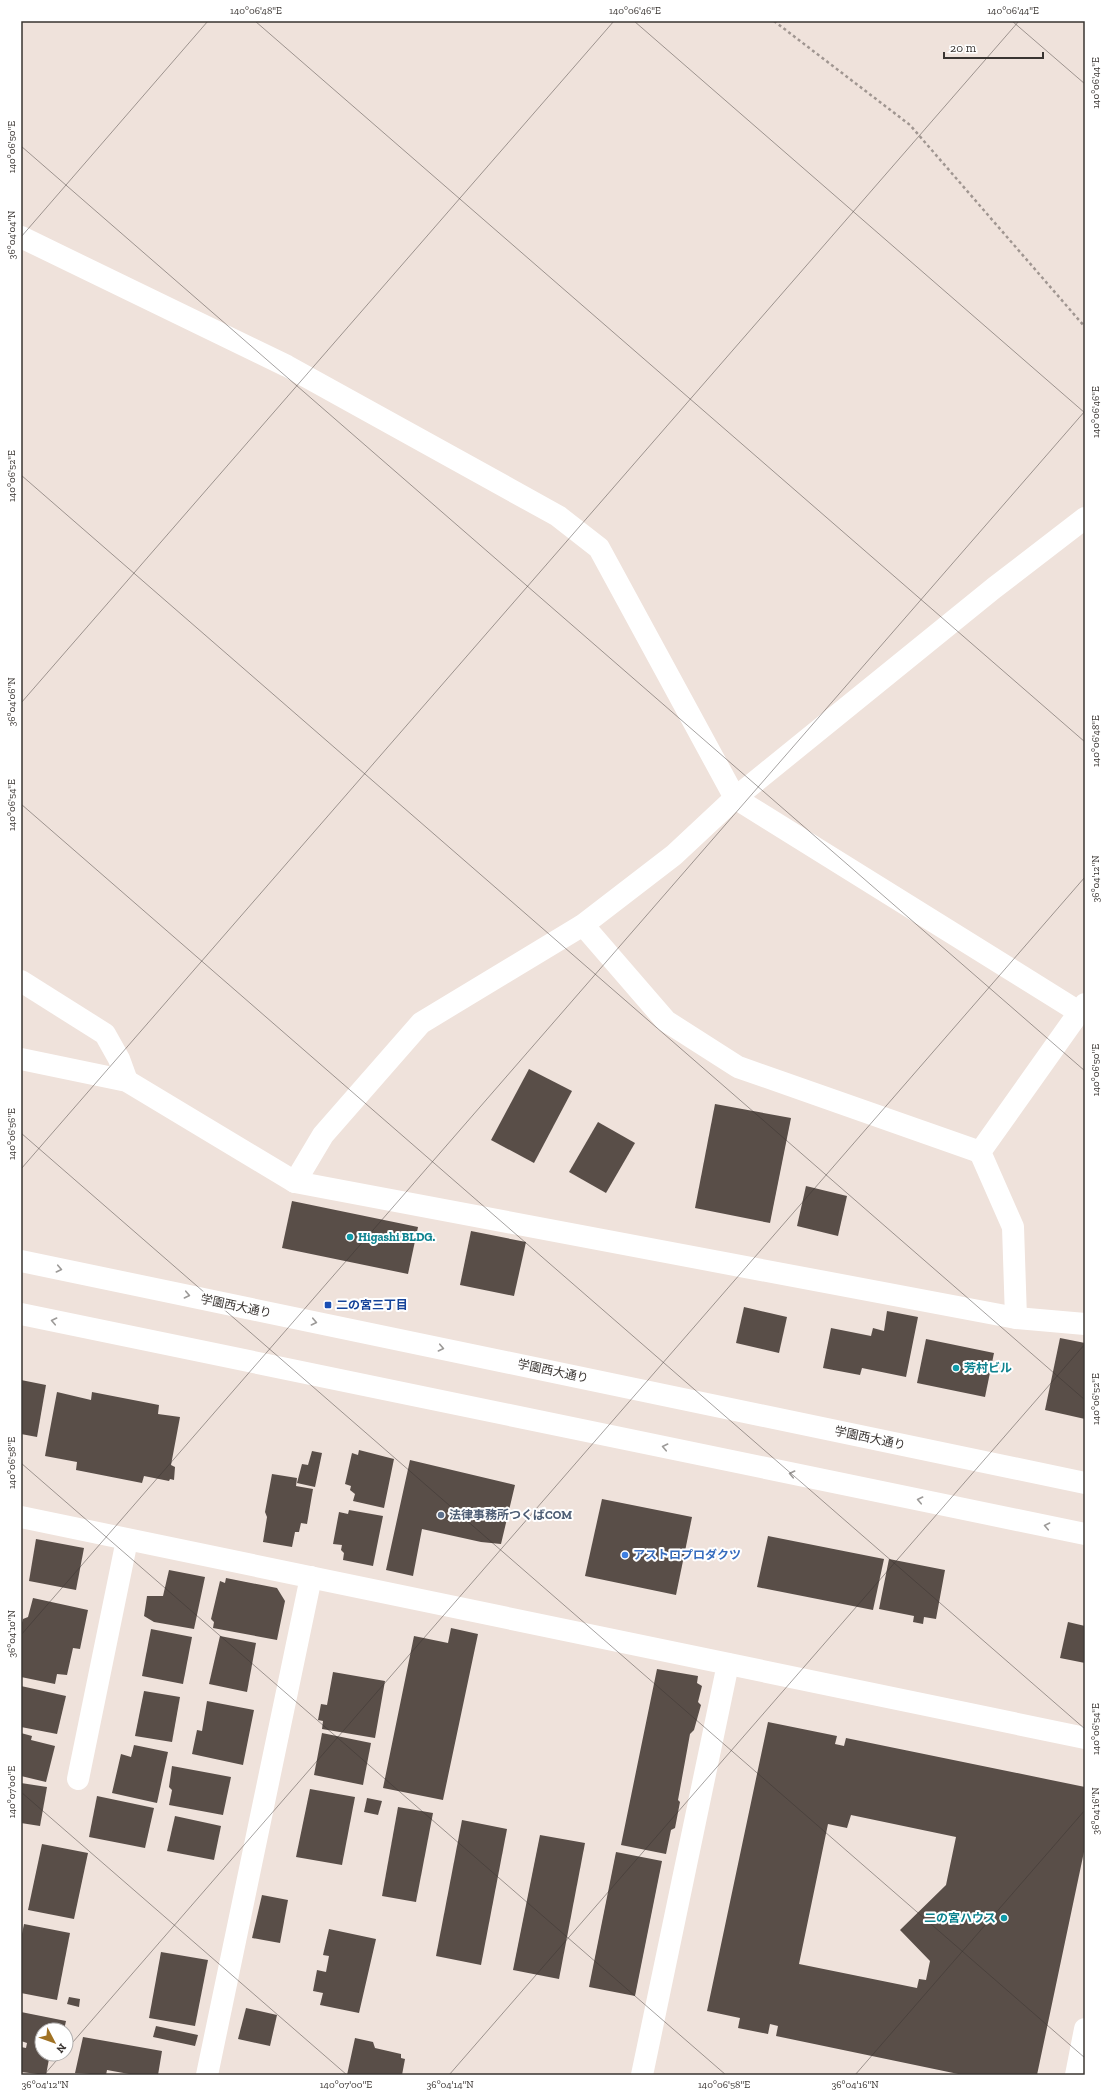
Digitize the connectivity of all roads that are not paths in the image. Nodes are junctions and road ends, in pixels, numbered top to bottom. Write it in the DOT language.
graph roads {
  1 [pos="21,237"];
  2 [pos="1085,518"];
  3 [pos="734,798"];
  4 [pos="583,925"];
  5 [pos="21,981"];
  6 [pos="1082,1008"];
  7 [pos="21,1060"];
  8 [pos="127,1081"];
  9 [pos="980,1152"];
  10 [pos="295,1182"];
  11 [pos="21,1261"];
  12 [pos="1085,1307"];
  13 [pos="21,1314"];
  14 [pos="1016,1318"];
  15 [pos="1075,1323"];
  16 [pos="1085,1483"];
  17 [pos="21,1517"];
  18 [pos="1085,1534"];
  19 [pos="127,1540"];
  20 [pos="311,1577"];
  21 [pos="728,1664"];
  22 [pos="1085,1738"];
  23 [pos="78,1779"];
  24 [pos="1085,2029"];
  25 [pos="207,2075"];
  26 [pos="642,2075"];
  27 [pos="1076,2075"];
  1 -- 3 [label="street"];
  2 -- 3 [label="street"];
  3 -- 4 [label="street"];
  3 -- 6 [label="street"];
  4 -- 9 [label="street"];
  4 -- 10 [label="street"];
  5 -- 8 [label="street"];
  6 -- 9 [label="street"];
  7 -- 8 [label="street"];
  8 -- 10 [label="street"];
  9 -- 14 [label="street"];
  10 -- 14 [label="street"];
  11 -- 16 [label="street, 学園西大通り, one-way"];
  12 -- 15 [label="street"];
  18 -- 13 [label="street, one-way"];
  14 -- 15 [label="street"];
  17 -- 19 [label="street"];
  19 -- 20 [label="street"];
  19 -- 23 [label="street"];
  20 -- 21 [label="street"];
  20 -- 25 [label="street"];
  21 -- 22 [label="street"];
  21 -- 26 [label="street"];
  24 -- 27 [label="street"];
}
